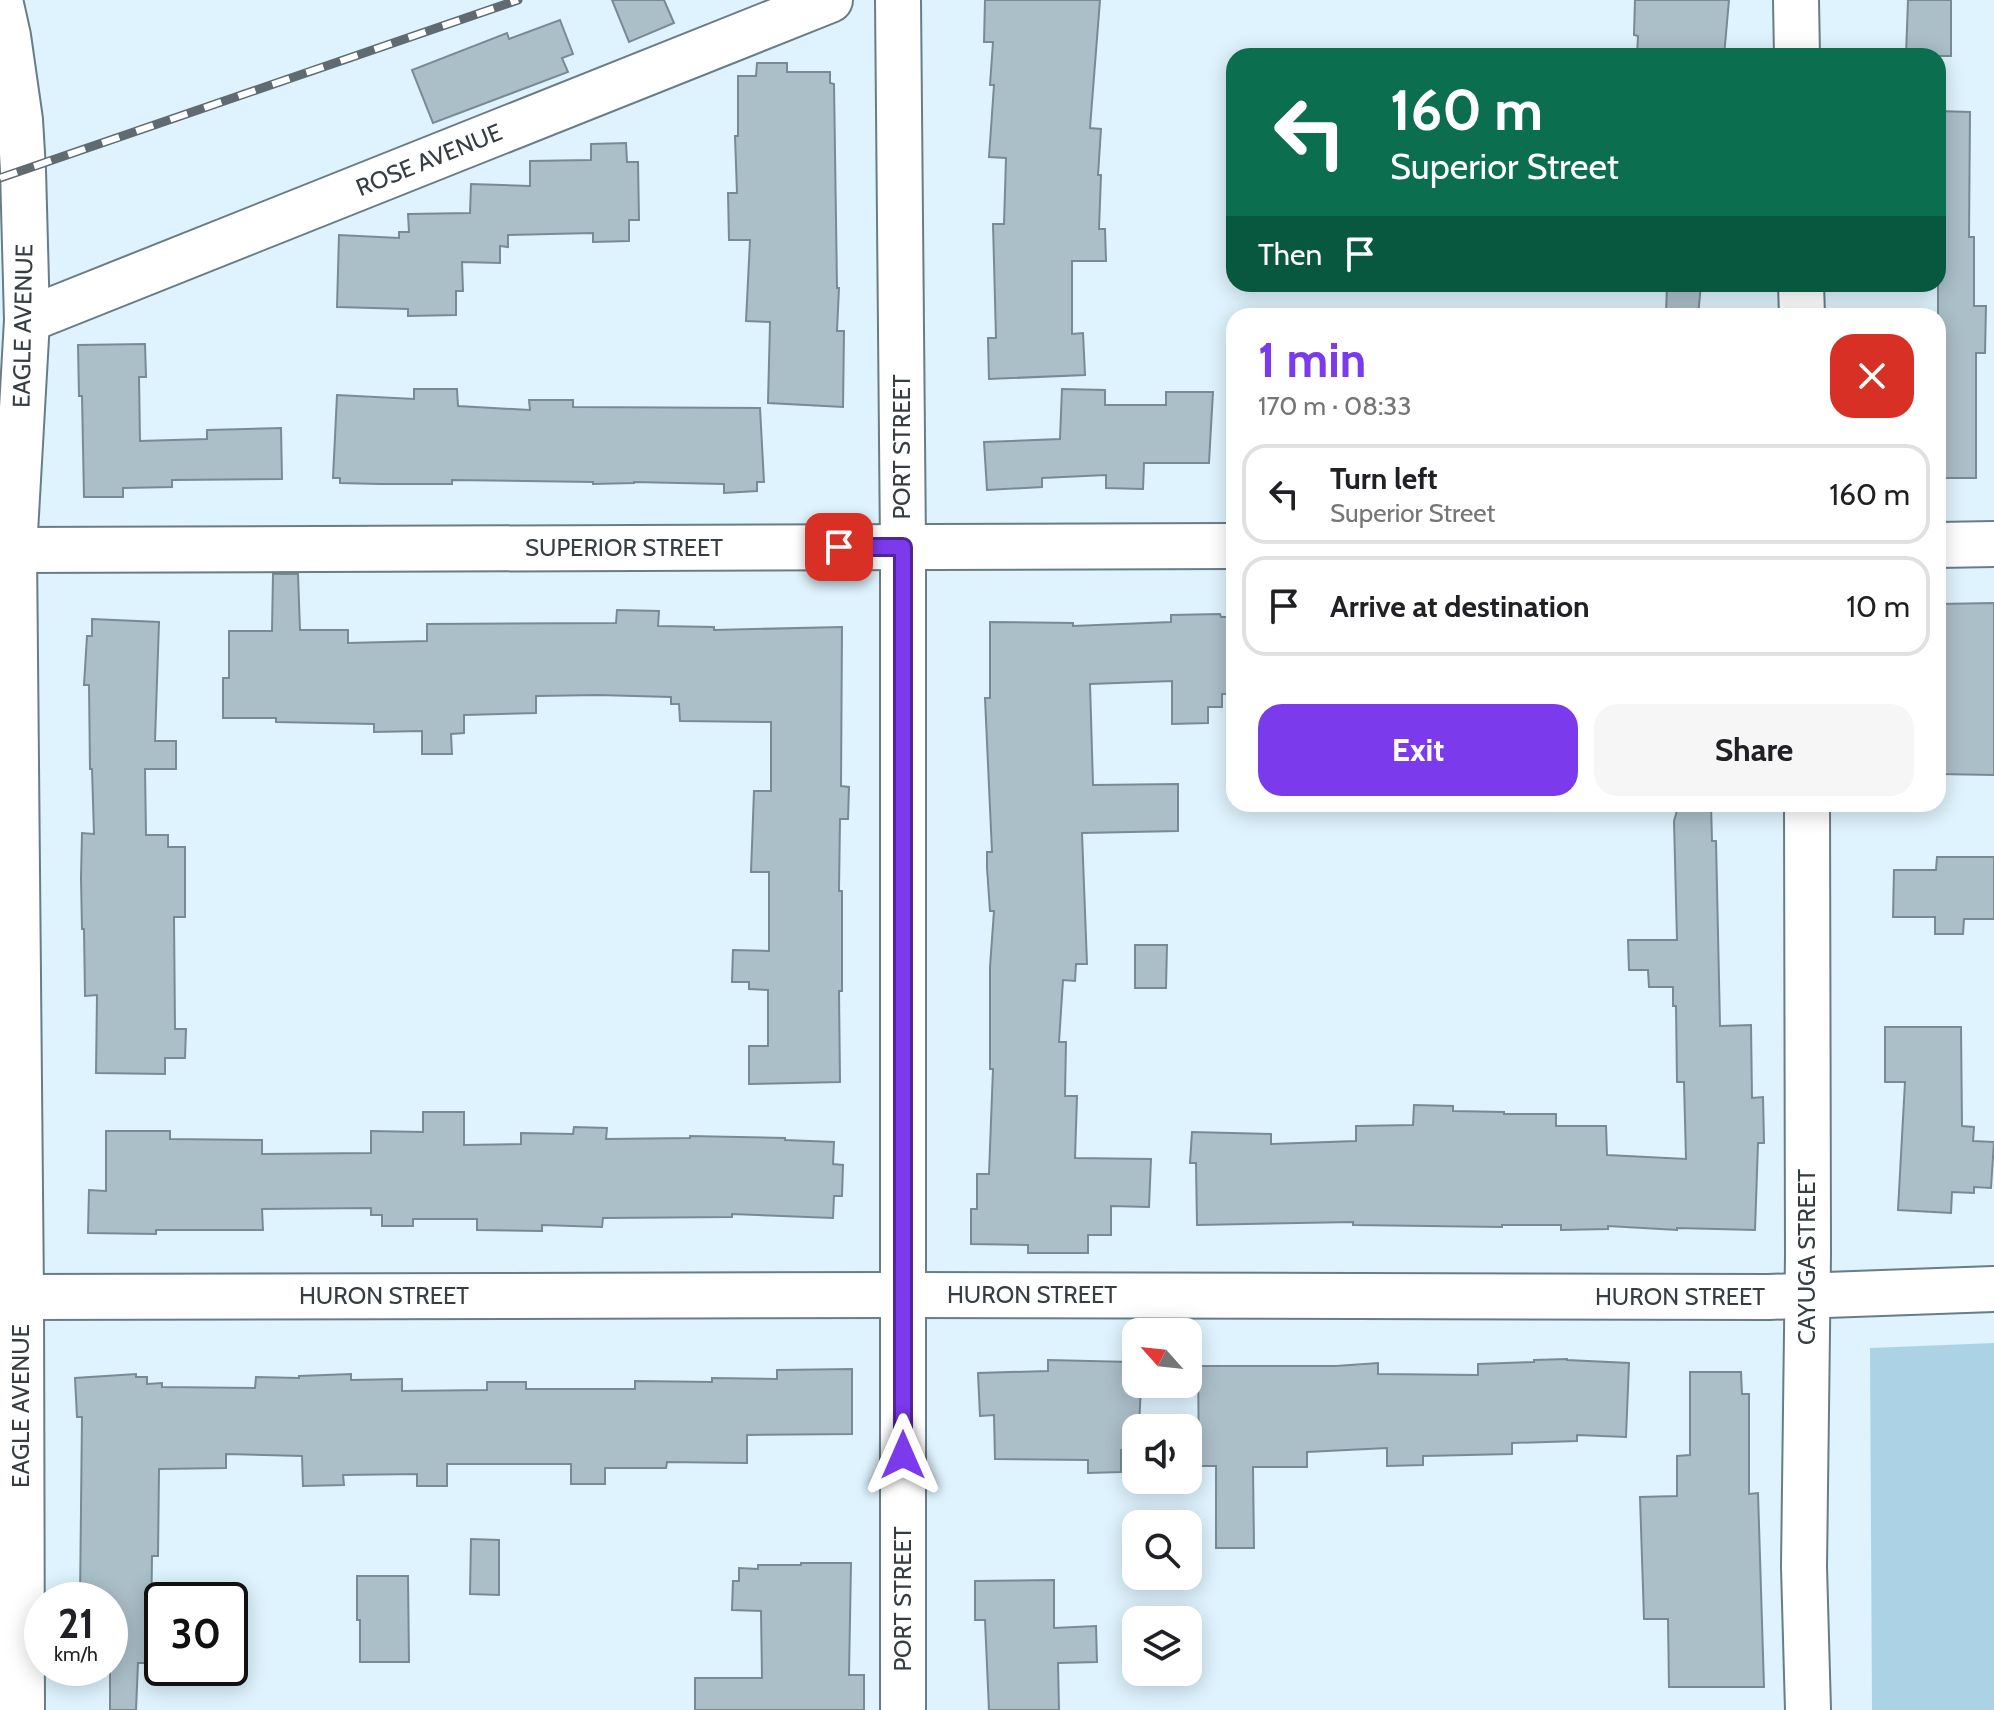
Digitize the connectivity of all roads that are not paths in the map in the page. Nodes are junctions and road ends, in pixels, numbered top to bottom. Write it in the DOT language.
graph roads {
  1 [pos="0,0"];
  2 [pos="830,0"];
  3 [pos="898,0"];
  4 [pos="1796,0"];
  5 [pos="1797,48"];
  6 [pos="27,320"];
  7 [pos="1994,544"];
  8 [pos="1946,545"];
  9 [pos="1226,546"];
  10 [pos="903,547"];
  11 [pos="14,550"];
  12 [pos="1807,812"];
  13 [pos="1994,1289"];
  14 [pos="902,1295"];
  15 [pos="21,1297"];
  16 [pos="1808,1297"];
  17 [pos="22,1710"];
  18 [pos="903,1710"];
  19 [pos="1808,1710"];
  1 -- 6 [label="street, EAGLE AVENUE"];
  2 -- 6 [label="street, ROSE AVENUE"];
  3 -- 10 [label="street, PORT STREET"];
  4 -- 5 [label="street"];
  6 -- 11 [label="street, EAGLE AVENUE"];
  7 -- 8 [label="street"];
  9 -- 10 [label="street, SUPERIOR STREET"];
  10 -- 11 [label="street, SUPERIOR STREET"];
  10 -- 14 [label="street, PORT STREET"];
  11 -- 15 [label="street, EAGLE AVENUE"];
  12 -- 16 [label="street, CAYUGA STREET"];
  13 -- 16 [label="street, HURON STREET"];
  14 -- 15 [label="street, HURON STREET"];
  14 -- 16 [label="street, HURON STREET"];
  14 -- 18 [label="street, PORT STREET"];
  15 -- 17 [label="street, EAGLE AVENUE"];
  16 -- 19 [label="street, CAYUGA STREET"];
}
